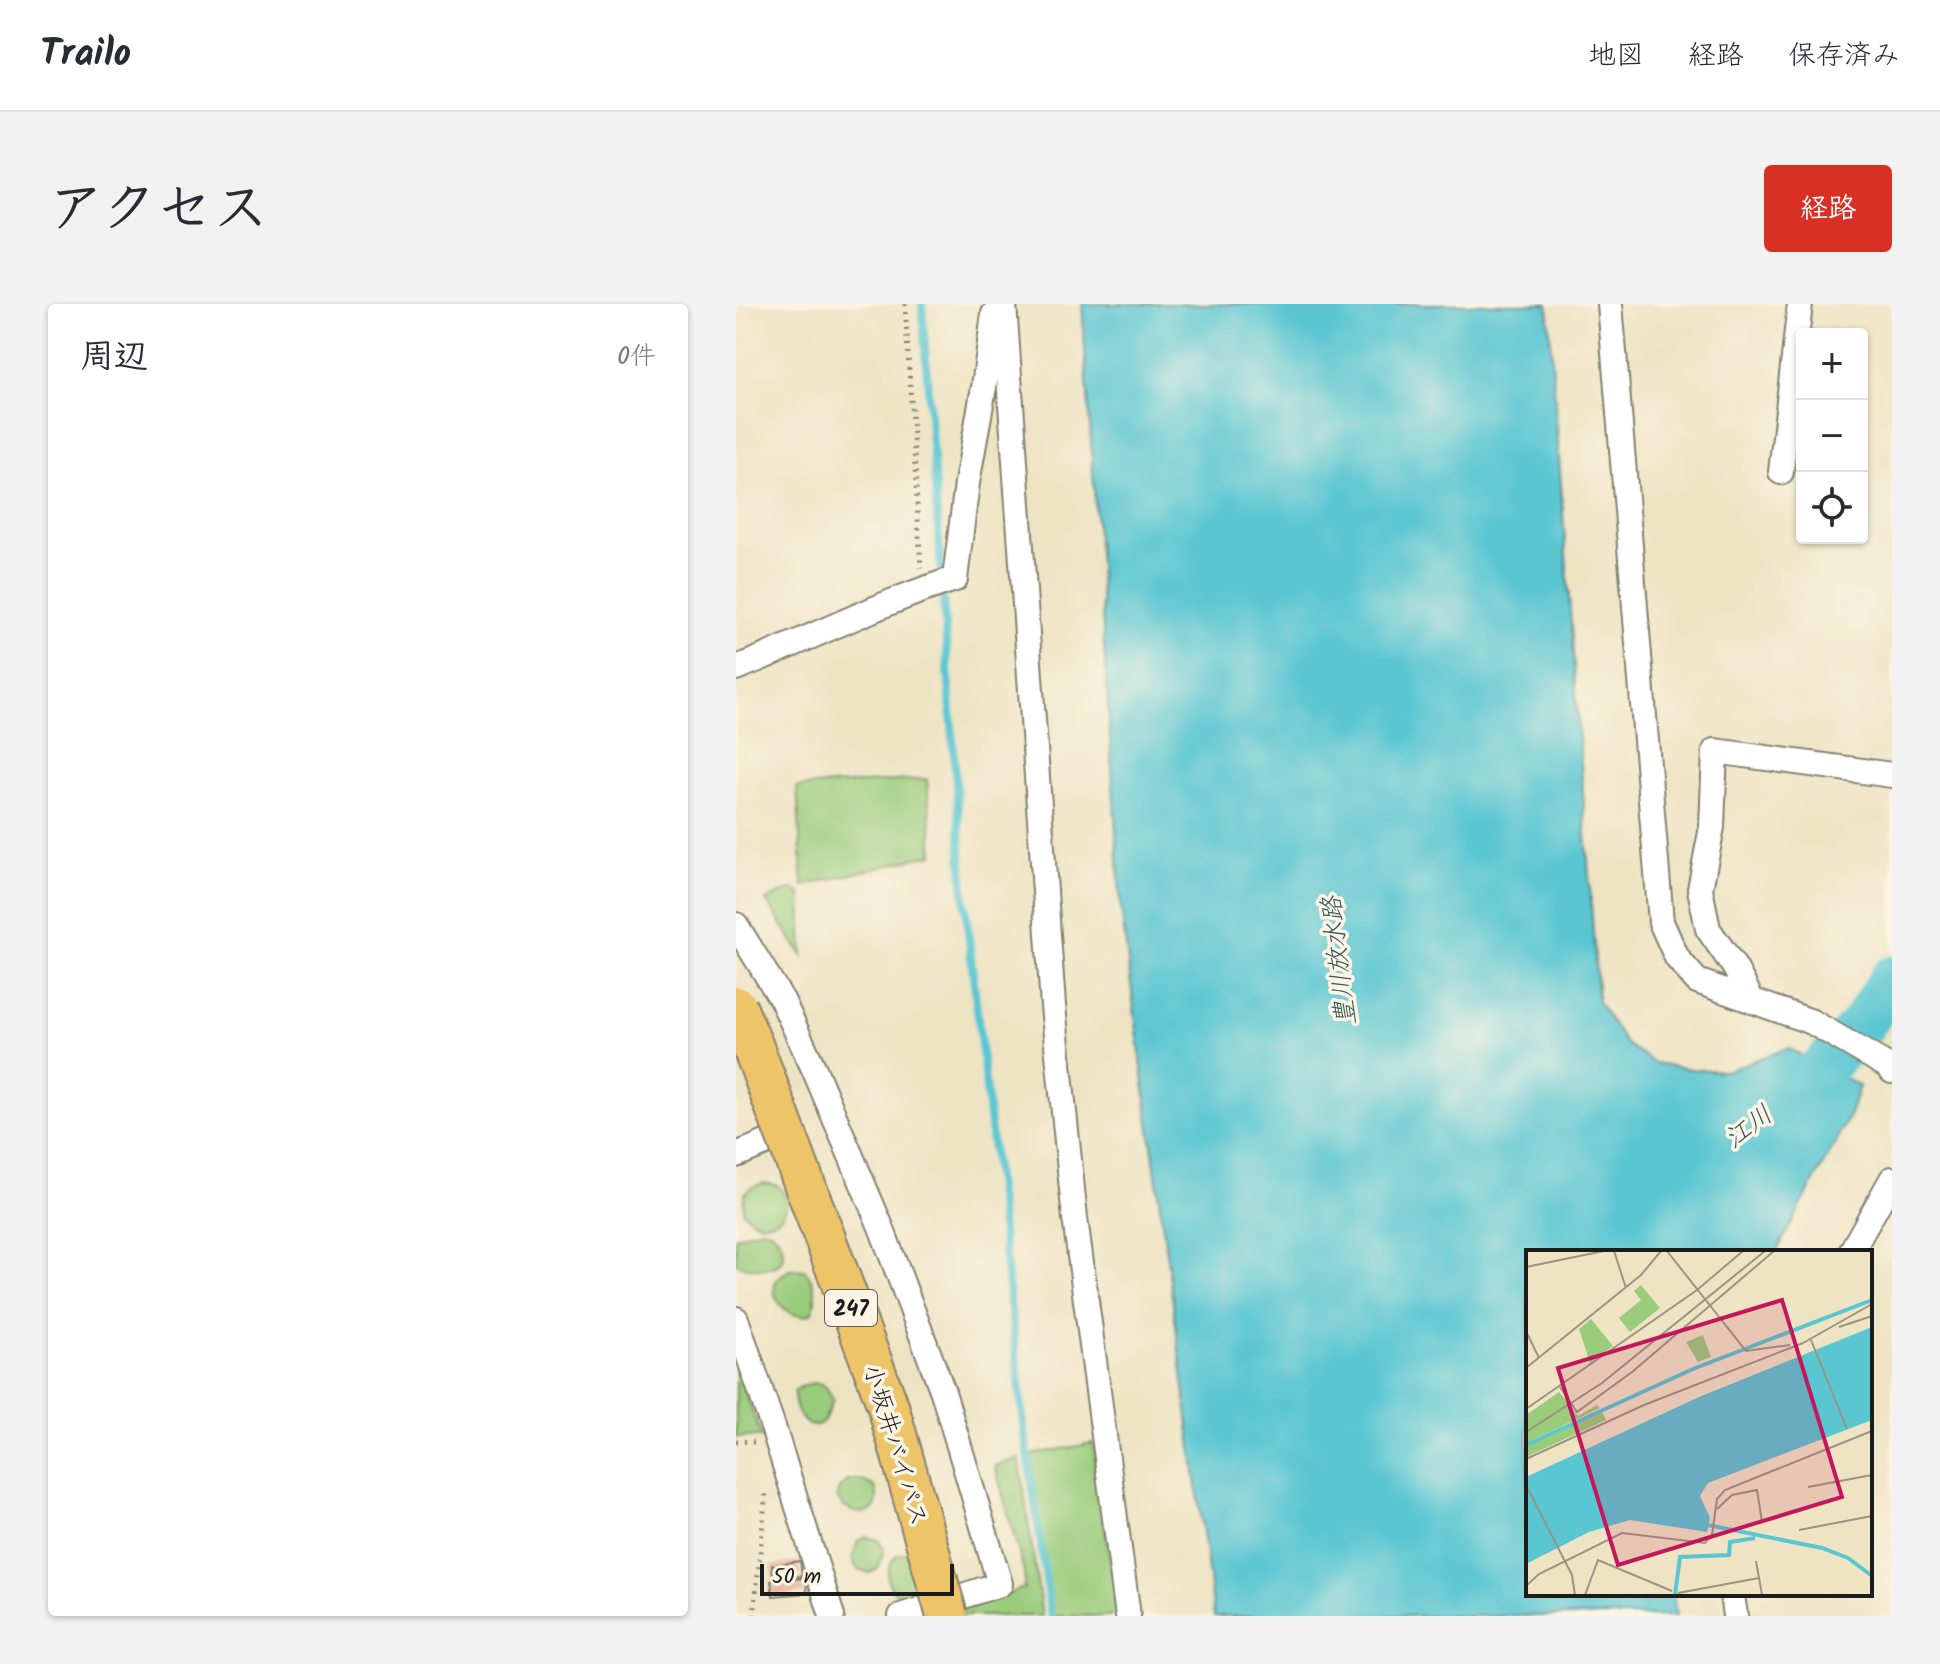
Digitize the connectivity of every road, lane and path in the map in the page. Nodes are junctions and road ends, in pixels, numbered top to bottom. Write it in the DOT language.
graph roads {
  1 [pos="905,304"];
  2 [pos="996,304"];
  3 [pos="1004,304"];
  4 [pos="1610,304"];
  5 [pos="1800,304"];
  6 [pos="1781,472"];
  7 [pos="922,589"];
  8 [pos="736,668"];
  9 [pos="1892,775"];
  10 [pos="736,925"];
  11 [pos="1752,1001"];
  12 [pos="736,1007"];
  13 [pos="1889,1068"];
  14 [pos="768,1142"];
  15 [pos="736,1155"];
  16 [pos="1892,1179"];
  17 [pos="1852,1250"];
  18 [pos="736,1319"];
  19 [pos="766,1489"];
  20 [pos="1732,1596"];
  21 [pos="754,1616"];
  22 [pos="832,1616"];
  23 [pos="901,1616"];
  24 [pos="947,1616"];
  25 [pos="1128,1616"];
  26 [pos="1735,1616"];
  1 -- 7 [label="path"];
  2 -- 7 [label="street"];
  3 -- 25 [label="street"];
  4 -- 11 [label="street"];
  5 -- 6 [label="street"];
  7 -- 8 [label="street"];
  9 -- 11 [label="street"];
  10 -- 23 [label="street"];
  11 -- 13 [label="street"];
  12 -- 24 [label="highway, 小坂井バイパス / 247, bridge"];
  14 -- 15 [label="street"];
  16 -- 17 [label="street"];
  18 -- 22 [label="street"];
  19 -- 21 [label="path"];
  20 -- 26 [label="street"];
}
